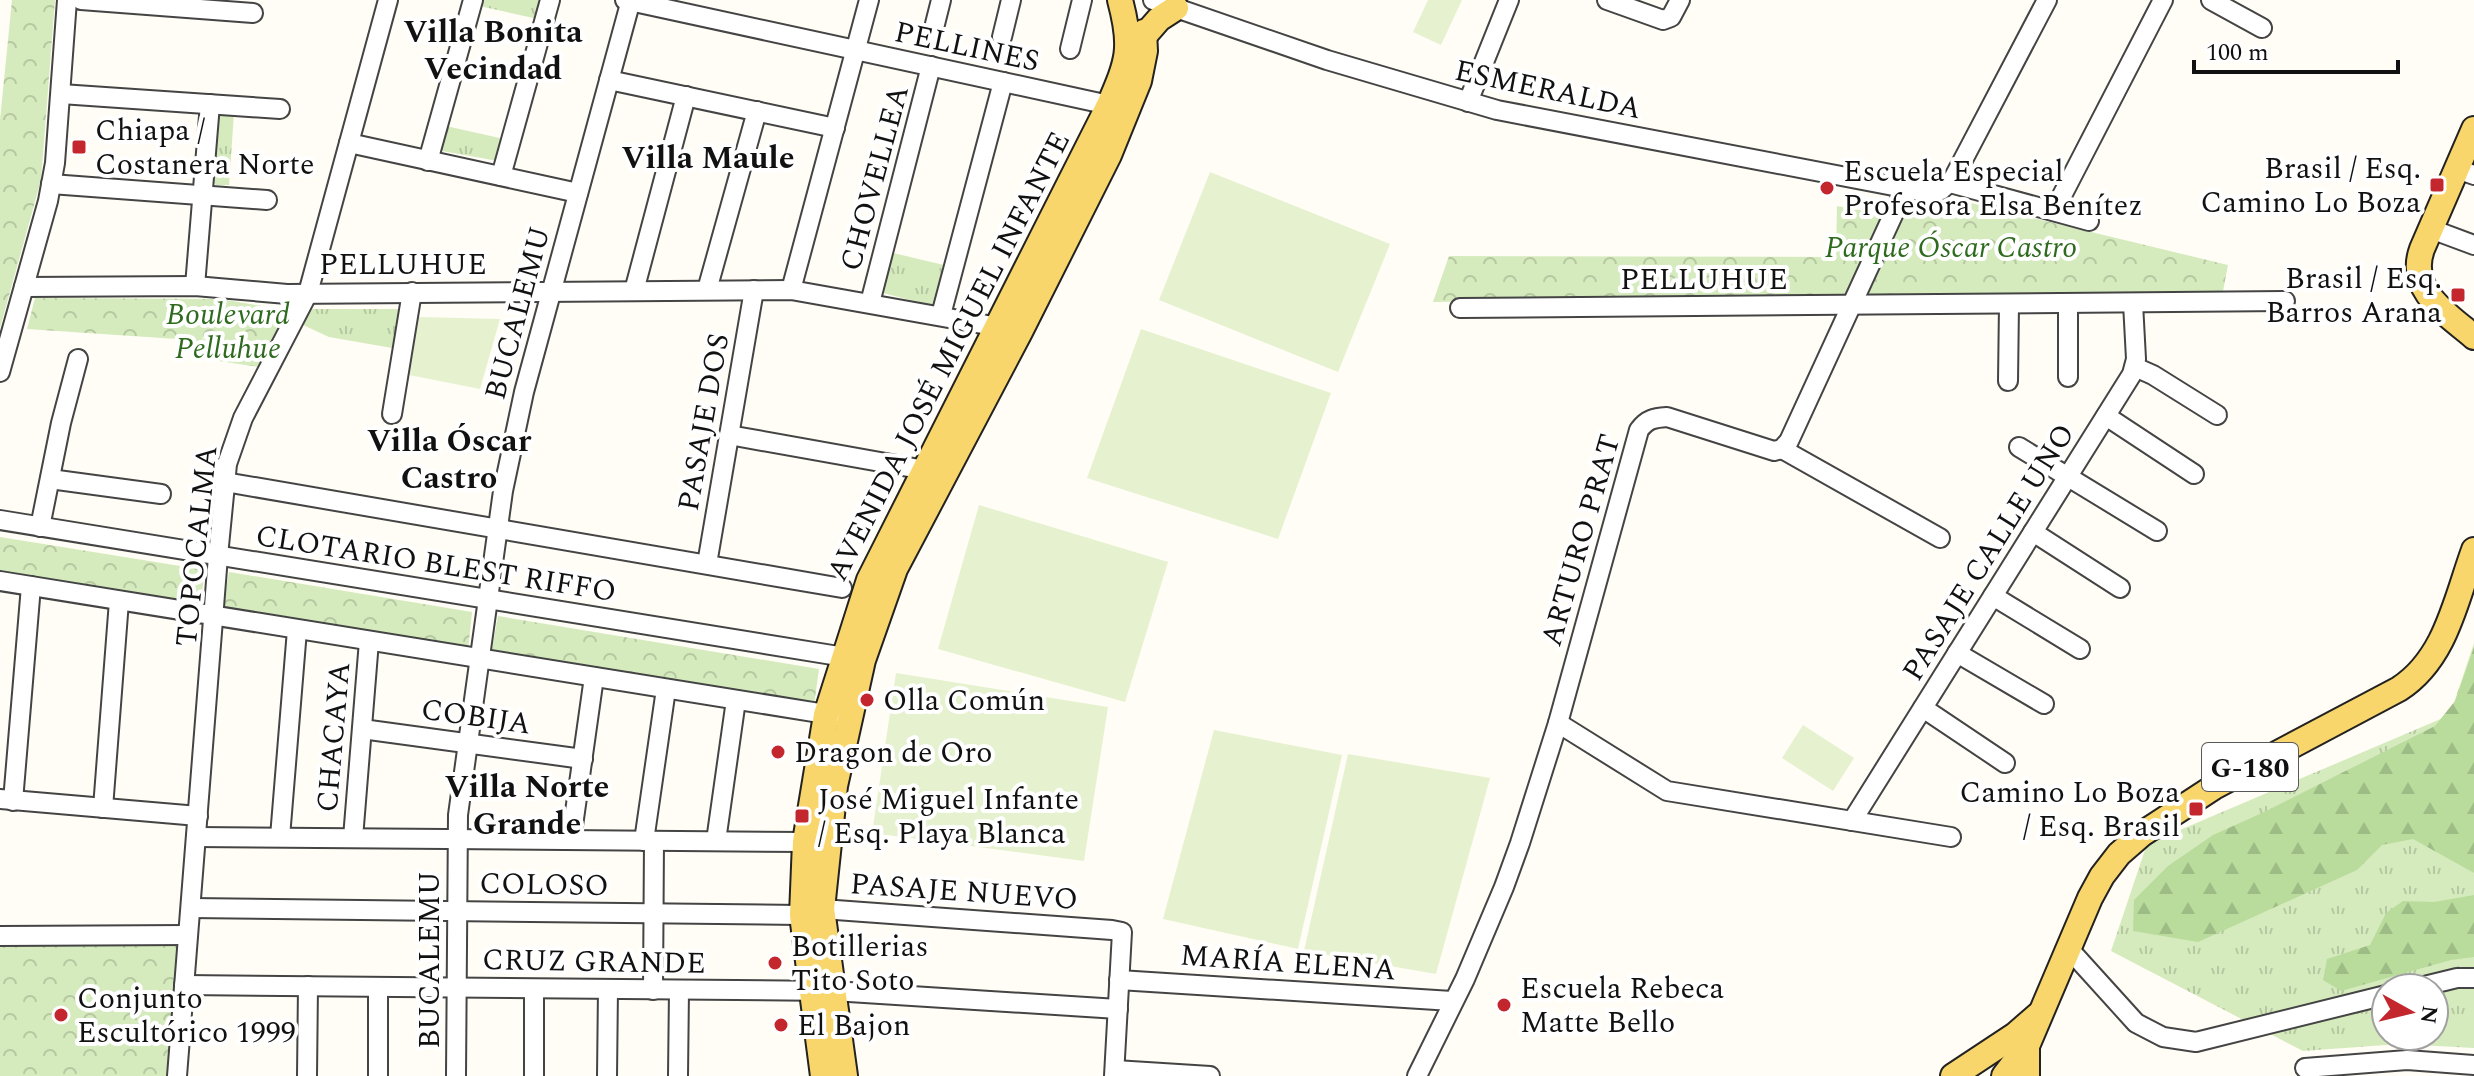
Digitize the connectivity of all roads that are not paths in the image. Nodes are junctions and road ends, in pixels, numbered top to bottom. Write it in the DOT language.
graph roads {
  1 [pos="67,0"];
  2 [pos="81,0"];
  3 [pos="388,0"];
  4 [pos="473,0"];
  5 [pos="550,0"];
  6 [pos="629,0"];
  7 [pos="869,0"];
  8 [pos="941,0"];
  9 [pos="1011,0"];
  10 [pos="1082,0"];
  11 [pos="1120,0"];
  12 [pos="1136,0"];
  13 [pos="1509,0"];
  14 [pos="1607,0"];
  15 [pos="1680,0"];
  16 [pos="2047,0"];
  17 [pos="2163,0"];
  18 [pos="2211,0"];
  19 [pos="1164,4"];
  20 [pos="253,13"];
  21 [pos="935,24"];
  22 [pos="2262,28"];
  23 [pos="1145,35"];
  24 [pos="1002,37"];
  25 [pos="1070,49"];
  26 [pos="855,50"];
  27 [pos="931,66"];
  28 [pos="609,80"];
  29 [pos="1003,82"];
  30 [pos="61,94"];
  31 [pos="686,96"];
  32 [pos="1468,102"];
  33 [pos="210,104"];
  34 [pos="1109,105"];
  35 [pos="280,109"];
  36 [pos="757,111"];
  37 [pos="835,128"];
  38 [pos="2474,129"];
  39 [pos="349,143"];
  40 [pos="428,161"];
  41 [pos="2466,172"];
  42 [pos="501,176"];
  43 [pos="51,184"];
  44 [pos="1946,187"];
  45 [pos="1905,189"];
  46 [pos="578,193"];
  47 [pos="203,195"];
  48 [pos="267,200"];
  49 [pos="2054,211"];
  50 [pos="2089,221"];
  51 [pos="2431,229"];
  52 [pos="2474,245"];
  53 [pos="195,286"];
  54 [pos="24,287"];
  55 [pos="707,290"];
  56 [pos="754,290"];
  57 [pos="791,290"];
  58 [pos="551,291"];
  59 [pos="634,291"];
  60 [pos="412,292"];
  61 [pos="308,293"];
  62 [pos="2285,301"];
  63 [pos="870,303"];
  64 [pos="2133,303"];
  65 [pos="2068,304"];
  66 [pos="2009,305"];
  67 [pos="1851,306"];
  68 [pos="1460,308"];
  69 [pos="941,315"];
  70 [pos="1009,329"];
  71 [pos="2474,337"];
  72 [pos="78,359"];
  73 [pos="2135,367"];
  74 [pos="0,372"];
  75 [pos="2068,377"];
  76 [pos="2008,381"];
  77 [pos="392,414"];
  78 [pos="2217,415"];
  79 [pos="2106,416"];
  80 [pos="729,435"];
  81 [pos="2019,447"];
  82 [pos="1782,449"];
  83 [pos="925,470"];
  84 [pos="2194,474"];
  85 [pos="2068,477"];
  86 [pos="50,479"];
  87 [pos="225,482"];
  88 [pos="161,494"];
  89 [pos="0,520"];
  90 [pos="40,527"];
  91 [pos="497,528"];
  92 [pos="2157,531"];
  93 [pos="2033,532"];
  94 [pos="1940,538"];
  95 [pos="2474,550"];
  96 [pos="218,556"];
  97 [pos="707,564"];
  98 [pos="0,581"];
  99 [pos="31,586"];
  100 [pos="842,588"];
  101 [pos="2120,588"];
  102 [pos="1993,596"];
  103 [pos="488,599"];
  104 [pos="119,601"];
  105 [pos="214,617"];
  106 [pos="297,630"];
  107 [pos="369,641"];
  108 [pos="2080,649"];
  109 [pos="1957,653"];
  110 [pos="480,659"];
  111 [pos="853,659"];
  112 [pos="594,677"];
  113 [pos="666,689"];
  114 [pos="736,700"];
  115 [pos="2044,704"];
  116 [pos="1923,708"];
  117 [pos="837,716"];
  118 [pos="1558,723"];
  119 [pos="362,729"];
  120 [pos="468,743"];
  121 [pos="583,759"];
  122 [pos="2005,763"];
  123 [pos="7,800"];
  124 [pos="103,808"];
  125 [pos="198,816"];
  126 [pos="1852,821"];
  127 [pos="196,837"];
  128 [pos="280,837"];
  129 [pos="1951,837"];
  130 [pos="353,838"];
  131 [pos="458,839"];
  132 [pos="571,840"];
  133 [pos="649,841"];
  134 [pos="716,841"];
  135 [pos="805,842"];
  136 [pos="191,908"];
  137 [pos="458,911"];
  138 [pos="812,912"];
  139 [pos="653,913"];
  140 [pos="188,935"];
  141 [pos="0,936"];
  142 [pos="2069,949"];
  143 [pos="2474,978"];
  144 [pos="1119,980"];
  145 [pos="2450,980"];
  146 [pos="184,985"];
  147 [pos="308,986"];
  148 [pos="378,987"];
  149 [pos="457,988"];
  150 [pos="534,989"];
  151 [pos="608,989"];
  152 [pos="653,990"];
  153 [pos="679,990"];
  154 [pos="822,991"];
  155 [pos="2370,999"];
  156 [pos="1452,1001"];
  157 [pos="2045,1008"];
  158 [pos="1118,1009"];
  159 [pos="2027,1046"];
  160 [pos="2474,1065"];
  161 [pos="2305,1068"];
  162 [pos="1114,1073"];
  163 [pos="177,1076"];
  164 [pos="307,1076"];
  165 [pos="378,1076"];
  166 [pos="456,1076"];
  167 [pos="534,1076"];
  168 [pos="607,1076"];
  169 [pos="678,1076"];
  170 [pos="823,1076"];
  171 [pos="845,1076"];
  172 [pos="1210,1076"];
  173 [pos="1417,1076"];
  174 [pos="1953,1076"];
  175 [pos="2004,1076"];
  176 [pos="2027,1076"];
  1 -- 30 [label="street"];
  2 -- 20 [label="street"];
  3 -- 39 [label="street, TOPOCALMA"];
  4 -- 40 [label="street"];
  5 -- 42 [label="street"];
  6 -- 26 [label="street, PELLINES"];
  6 -- 28 [label="street, BUCALEMU"];
  7 -- 26 [label="street"];
  8 -- 21 [label="street"];
  9 -- 24 [label="street"];
  10 -- 25 [label="street"];
  11 -- 34 [label="main road, AVENIDA JOSÉ MIGUEL INFANTE"];
  12 -- 23 [label="main road, AVENIDA JOSÉ MIGUEL INFANTE"];
  13 -- 32 [label="street"];
  14 -- 15 [label="street"];
  16 -- 44 [label="street"];
  17 -- 49 [label="street"];
  18 -- 22 [label="street"];
  19 -- 23 [label="main road"];
  19 -- 32 [label="street, ESMERALDA"];
  23 -- 70 [label="main road, AVENIDA JOSÉ MIGUEL INFANTE"];
  26 -- 27 [label="street, PELLINES"];
  26 -- 37 [label="street"];
  27 -- 29 [label="street, PELLINES"];
  27 -- 63 [label="street, CHOVELLEA"];
  28 -- 31 [label="street"];
  28 -- 46 [label="street, BUCALEMU"];
  29 -- 34 [label="street, PELLINES"];
  29 -- 69 [label="street"];
  30 -- 33 [label="street"];
  30 -- 43 [label="street"];
  31 -- 36 [label="street"];
  31 -- 59 [label="street"];
  32 -- 45 [label="street, ESMERALDA"];
  33 -- 35 [label="street"];
  33 -- 47 [label="street"];
  34 -- 70 [label="main road, AVENIDA JOSÉ MIGUEL INFANTE"];
  36 -- 37 [label="street"];
  36 -- 55 [label="street"];
  37 -- 57 [label="street"];
  38 -- 41 [label="main road"];
  39 -- 40 [label="street"];
  39 -- 61 [label="street, TOPOCALMA"];
  40 -- 42 [label="street"];
  41 -- 51 [label="main road"];
  42 -- 46 [label="street"];
  43 -- 47 [label="street"];
  43 -- 54 [label="street"];
  44 -- 45 [label="street, ESMERALDA"];
  44 -- 49 [label="street, ESMERALDA"];
  45 -- 67 [label="street"];
  46 -- 58 [label="street, BUCALEMU"];
  47 -- 48 [label="street"];
  47 -- 53 [label="street"];
  49 -- 50 [label="street, ESMERALDA"];
  51 -- 52 [label="street"];
  51 -- 71 [label="main road"];
  53 -- 54 [label="street, PELLUHUE"];
  53 -- 61 [label="street, PELLUHUE"];
  54 -- 74 [label="street"];
  55 -- 56 [label="street, PELLUHUE"];
  55 -- 59 [label="street, PELLUHUE"];
  56 -- 57 [label="street, PELLUHUE"];
  56 -- 80 [label="street, PASAJE DOS"];
  57 -- 63 [label="street, PELLUHUE"];
  58 -- 59 [label="street, PELLUHUE"];
  58 -- 60 [label="street, PELLUHUE"];
  58 -- 91 [label="street, BUCALEMU"];
  60 -- 61 [label="street, PELLUHUE"];
  60 -- 77 [label="street"];
  61 -- 87 [label="street, TOPOCALMA"];
  62 -- 64 [label="street, PELLUHUE"];
  63 -- 69 [label="street, PELLUHUE"];
  64 -- 65 [label="street, PELLUHUE"];
  64 -- 73 [label="street"];
  65 -- 66 [label="street, PELLUHUE"];
  65 -- 75 [label="street"];
  66 -- 67 [label="street, PELLUHUE"];
  66 -- 76 [label="street"];
  67 -- 68 [label="street, PELLUHUE"];
  67 -- 82 [label="street"];
  69 -- 70 [label="street, PELLUHUE"];
  70 -- 83 [label="main road, AVENIDA JOSÉ MIGUEL INFANTE"];
  70 -- 111 [label="main road, AVENIDA JOSÉ MIGUEL INFANTE"];
  72 -- 86 [label="street"];
  73 -- 78 [label="street"];
  73 -- 79 [label="street, PASAJE CALLE UNO"];
  79 -- 84 [label="street"];
  79 -- 85 [label="street, PASAJE CALLE UNO"];
  80 -- 83 [label="street"];
  80 -- 97 [label="street, PASAJE DOS"];
  81 -- 85 [label="street"];
  82 -- 94 [label="street"];
  82 -- 118 [label="street, ARTURO PRAT"];
  83 -- 111 [label="main road, AVENIDA JOSÉ MIGUEL INFANTE"];
  85 -- 92 [label="street"];
  85 -- 93 [label="street, PASAJE CALLE UNO"];
  86 -- 88 [label="street"];
  86 -- 90 [label="street"];
  87 -- 91 [label="street"];
  87 -- 96 [label="street, TOPOCALMA"];
  89 -- 90 [label="street, CLOTARIO BLEST RIFFO"];
  90 -- 96 [label="street, CLOTARIO BLEST RIFFO"];
  91 -- 97 [label="street"];
  91 -- 103 [label="street, BUCALEMU"];
  93 -- 101 [label="street"];
  93 -- 102 [label="street, PASAJE CALLE UNO"];
  95 -- 142 [label="main road, G-180"];
  96 -- 103 [label="street, CLOTARIO BLEST RIFFO"];
  96 -- 105 [label="street, TOPOCALMA"];
  97 -- 100 [label="street"];
  98 -- 99 [label="street"];
  99 -- 104 [label="street"];
  99 -- 123 [label="street"];
  102 -- 108 [label="street"];
  102 -- 109 [label="street, PASAJE CALLE UNO"];
  103 -- 110 [label="street, BUCALEMU"];
  103 -- 111 [label="street, CLOTARIO BLEST RIFFO"];
  104 -- 105 [label="street"];
  104 -- 124 [label="street"];
  105 -- 106 [label="street"];
  105 -- 125 [label="street, TOPOCALMA"];
  106 -- 107 [label="street"];
  106 -- 128 [label="street"];
  107 -- 110 [label="street"];
  107 -- 119 [label="street, CHACAYA"];
  109 -- 115 [label="street"];
  109 -- 116 [label="street, PASAJE CALLE UNO"];
  110 -- 112 [label="street"];
  110 -- 120 [label="street, BUCALEMU"];
  111 -- 117 [label="main road, AVENIDA JOSÉ MIGUEL INFANTE"];
  112 -- 113 [label="street"];
  112 -- 121 [label="street"];
  113 -- 114 [label="street"];
  113 -- 133 [label="street"];
  114 -- 117 [label="street"];
  114 -- 134 [label="street"];
  116 -- 122 [label="street"];
  116 -- 126 [label="street, PASAJE CALLE UNO"];
  117 -- 135 [label="main road, AVENIDA JOSÉ MIGUEL INFANTE"];
  117 -- 138 [label="main road, AVENIDA JOSÉ MIGUEL INFANTE"];
  118 -- 126 [label="street"];
  118 -- 156 [label="street, ARTURO PRAT"];
  119 -- 120 [label="street, COBIJA"];
  119 -- 130 [label="street, CHACAYA"];
  120 -- 121 [label="street, COBIJA"];
  120 -- 131 [label="street, BUCALEMU"];
  121 -- 132 [label="street"];
  123 -- 124 [label="street"];
  124 -- 125 [label="street"];
  125 -- 127 [label="street, TOPOCALMA"];
  126 -- 129 [label="street"];
  127 -- 128 [label="street"];
  127 -- 136 [label="street, TOPOCALMA"];
  128 -- 130 [label="street"];
  130 -- 131 [label="street"];
  131 -- 132 [label="street"];
  131 -- 137 [label="street, BUCALEMU"];
  132 -- 133 [label="street"];
  133 -- 134 [label="street"];
  133 -- 139 [label="street"];
  134 -- 135 [label="street"];
  135 -- 138 [label="main road, AVENIDA JOSÉ MIGUEL INFANTE"];
  136 -- 137 [label="street, COLOSO"];
  136 -- 140 [label="street, TOPOCALMA"];
  137 -- 139 [label="street, COLOSO"];
  137 -- 149 [label="street, BUCALEMU"];
  138 -- 139 [label="street, COLOSO"];
  138 -- 144 [label="street, PASAJE NUEVO"];
  138 -- 154 [label="main road, AVENIDA JOSÉ MIGUEL INFANTE"];
  139 -- 152 [label="street"];
  140 -- 141 [label="street"];
  140 -- 146 [label="street, TOPOCALMA"];
  142 -- 155 [label="street"];
  142 -- 157 [label="main road, G-180"];
  143 -- 145 [label="street"];
  144 -- 156 [label="street, MARÍA ELENA"];
  144 -- 158 [label="street"];
  146 -- 147 [label="street, CRUZ GRANDE"];
  146 -- 163 [label="street, TOPOCALMA"];
  147 -- 148 [label="street, CRUZ GRANDE"];
  147 -- 164 [label="street"];
  148 -- 149 [label="street, CRUZ GRANDE"];
  148 -- 165 [label="street"];
  149 -- 150 [label="street, CRUZ GRANDE"];
  149 -- 166 [label="street, BUCALEMU"];
  150 -- 151 [label="street, CRUZ GRANDE"];
  150 -- 167 [label="street"];
  151 -- 152 [label="street, CRUZ GRANDE"];
  151 -- 168 [label="street"];
  152 -- 153 [label="street, CRUZ GRANDE"];
  153 -- 154 [label="street, CRUZ GRANDE"];
  153 -- 169 [label="street"];
  154 -- 158 [label="street"];
  154 -- 170 [label="main road, AVENIDA JOSÉ MIGUEL INFANTE"];
  154 -- 171 [label="main road, AVENIDA JOSÉ MIGUEL INFANTE"];
  156 -- 173 [label="street, ARTURO PRAT"];
  157 -- 159 [label="main road, G-180"];
  157 -- 174 [label="main road, G-180"];
  158 -- 162 [label="street"];
  159 -- 175 [label="main road, G-180"];
  159 -- 176 [label="main road"];
  160 -- 161 [label="street"];
  162 -- 172 [label="street"];
}
